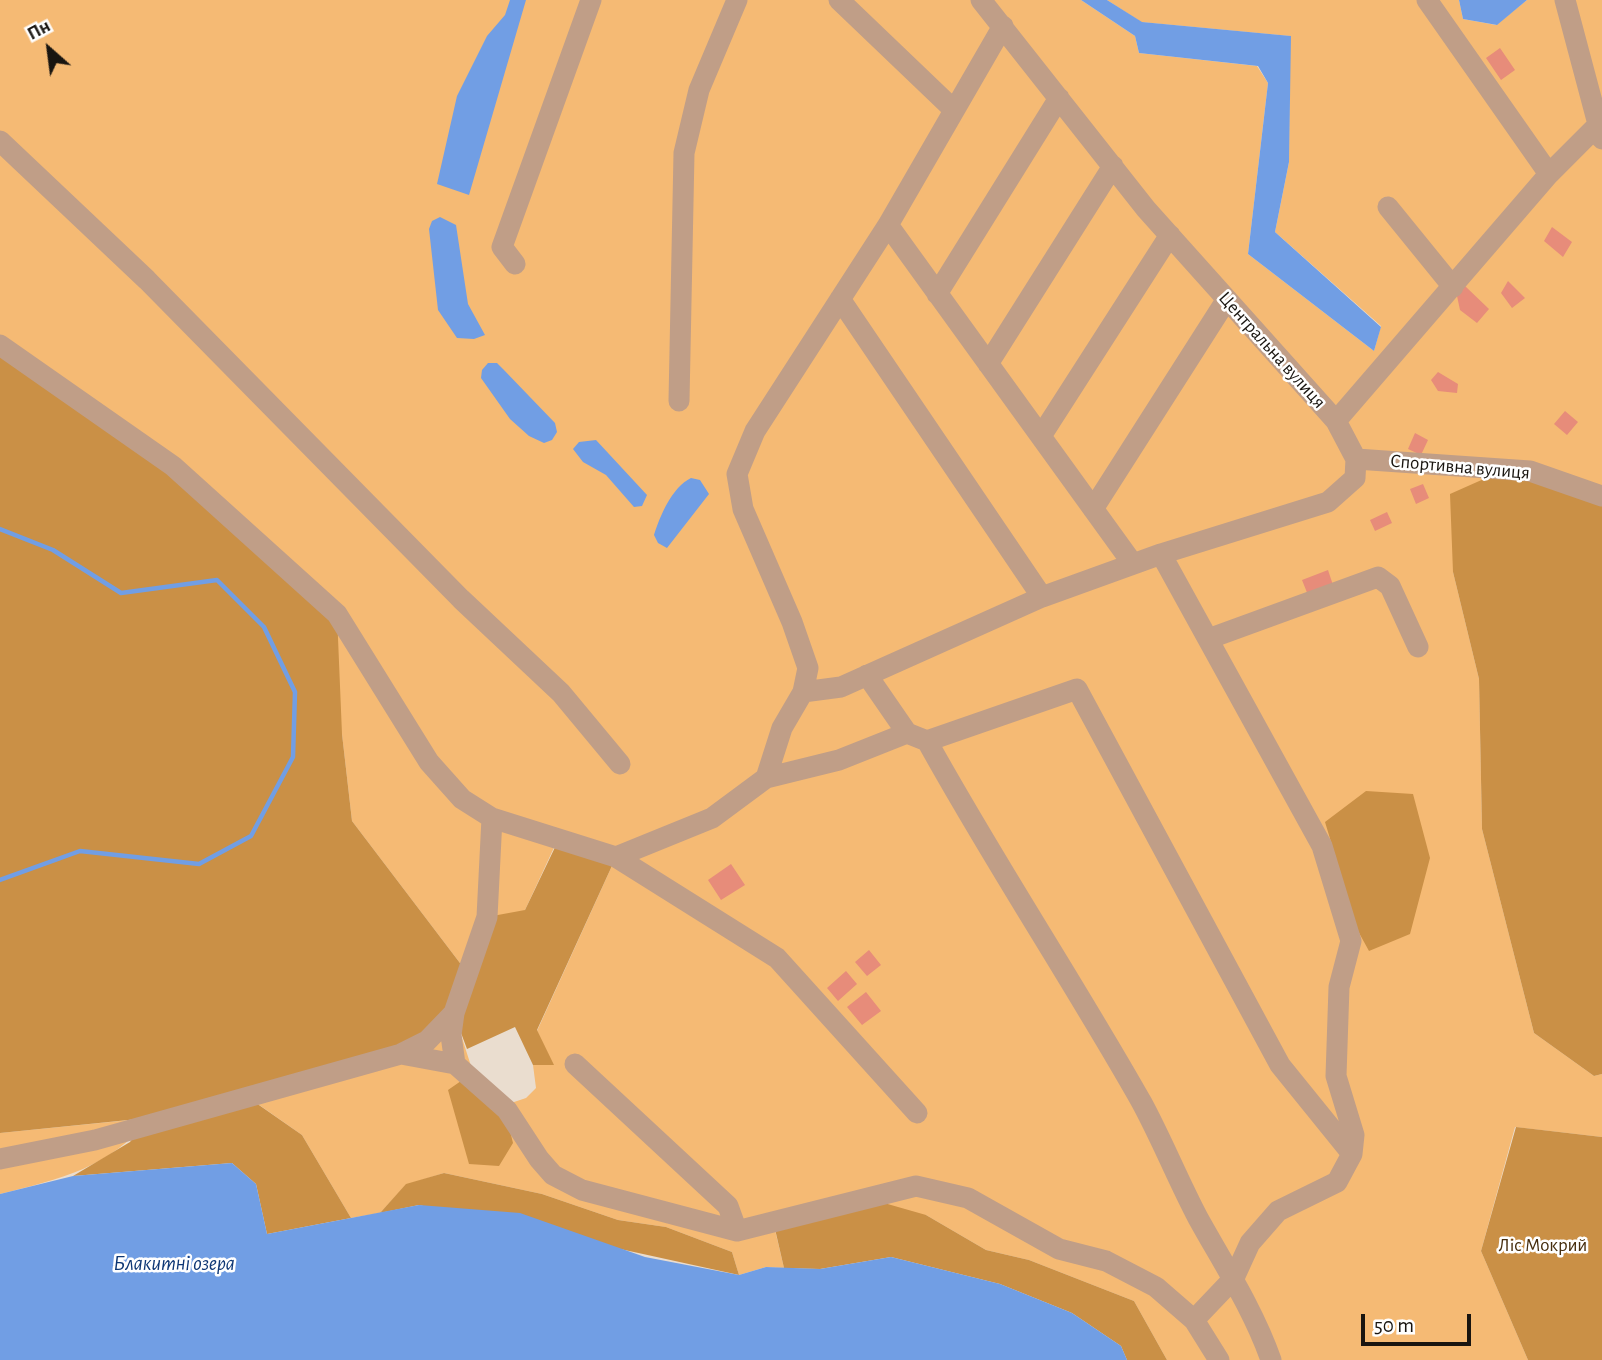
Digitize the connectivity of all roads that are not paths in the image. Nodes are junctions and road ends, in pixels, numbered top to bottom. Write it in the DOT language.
graph roads {
  1 [pos="591,0"];
  2 [pos="737,0"];
  3 [pos="839,0"];
  4 [pos="981,0"];
  5 [pos="1427,0"];
  6 [pos="1565,0"];
  7 [pos="1003,26"];
  8 [pos="1059,98"];
  9 [pos="954,110"];
  10 [pos="1600,127"];
  11 [pos="0,141"];
  12 [pos="1113,166"];
  13 [pos="1549,174"];
  14 [pos="1388,207"];
  15 [pos="888,225"];
  16 [pos="1170,235"];
  17 [pos="516,264"];
  18 [pos="1453,287"];
  19 [pos="937,294"];
  20 [pos="840,299"];
  21 [pos="1227,299"];
  22 [pos="0,345"];
  23 [pos="988,364"];
  24 [pos="679,401"];
  25 [pos="1336,421"];
  26 [pos="1041,436"];
  27 [pos="1356,459"];
  28 [pos="1602,496"];
  29 [pos="1093,509"];
  30 [pos="1161,554"];
  31 [pos="1133,564"];
  32 [pos="1042,597"];
  33 [pos="1208,639"];
  34 [pos="1418,647"];
  35 [pos="867,675"];
  36 [pos="803,692"];
  37 [pos="917,737"];
  38 [pos="620,764"];
  39 [pos="766,778"];
  40 [pos="492,818"];
  41 [pos="616,857"];
  42 [pos="454,1013"];
  43 [pos="401,1054"];
  44 [pos="455,1064"];
  45 [pos="575,1064"];
  46 [pos="917,1113"];
  47 [pos="1352,1154"];
  48 [pos="0,1159"];
  49 [pos="737,1231"];
  50 [pos="1234,1278"];
  51 [pos="1194,1320"];
  52 [pos="1219,1360"];
  53 [pos="1270,1360"];
  1 -- 17 [label="street"];
  2 -- 24 [label="street"];
  3 -- 9 [label="street"];
  4 -- 7 [label="street, Центральна вулиця"];
  5 -- 13 [label="street"];
  6 -- 10 [label="street"];
  7 -- 8 [label="street, Центральна вулиця"];
  7 -- 9 [label="street"];
  8 -- 12 [label="street, Центральна вулиця"];
  8 -- 19 [label="street"];
  9 -- 15 [label="street"];
  10 -- 13 [label="street, Центральна вулиця"];
  11 -- 38 [label="street"];
  12 -- 16 [label="street, Центральна вулиця"];
  12 -- 23 [label="street"];
  13 -- 18 [label="street, Центральна вулиця"];
  14 -- 18 [label="street"];
  15 -- 19 [label="street"];
  15 -- 20 [label="street"];
  16 -- 21 [label="street, Центральна вулиця"];
  16 -- 26 [label="street"];
  18 -- 25 [label="street, Центральна вулиця"];
  19 -- 23 [label="street"];
  20 -- 32 [label="street"];
  20 -- 36 [label="street"];
  21 -- 25 [label="street, Центральна вулиця"];
  21 -- 29 [label="street"];
  22 -- 40 [label="street"];
  23 -- 26 [label="street"];
  25 -- 27 [label="street"];
  26 -- 29 [label="street"];
  27 -- 28 [label="street, Спортивна вулиця"];
  27 -- 30 [label="street"];
  29 -- 31 [label="street"];
  30 -- 31 [label="street"];
  30 -- 33 [label="street"];
  31 -- 32 [label="street"];
  32 -- 35 [label="street"];
  33 -- 34 [label="street"];
  33 -- 47 [label="street"];
  35 -- 36 [label="street"];
  35 -- 37 [label="street"];
  36 -- 39 [label="street"];
  37 -- 39 [label="street"];
  37 -- 47 [label="street"];
  37 -- 50 [label="street"];
  39 -- 41 [label="street"];
  40 -- 41 [label="street"];
  40 -- 42 [label="street"];
  41 -- 46 [label="street"];
  42 -- 43 [label="street"];
  42 -- 44 [label="street"];
  43 -- 44 [label="street"];
  43 -- 48 [label="street"];
  44 -- 49 [label="street"];
  45 -- 49 [label="street"];
  47 -- 50 [label="street"];
  49 -- 51 [label="street"];
  50 -- 51 [label="street"];
  50 -- 53 [label="street"];
  51 -- 52 [label="street"];
}
